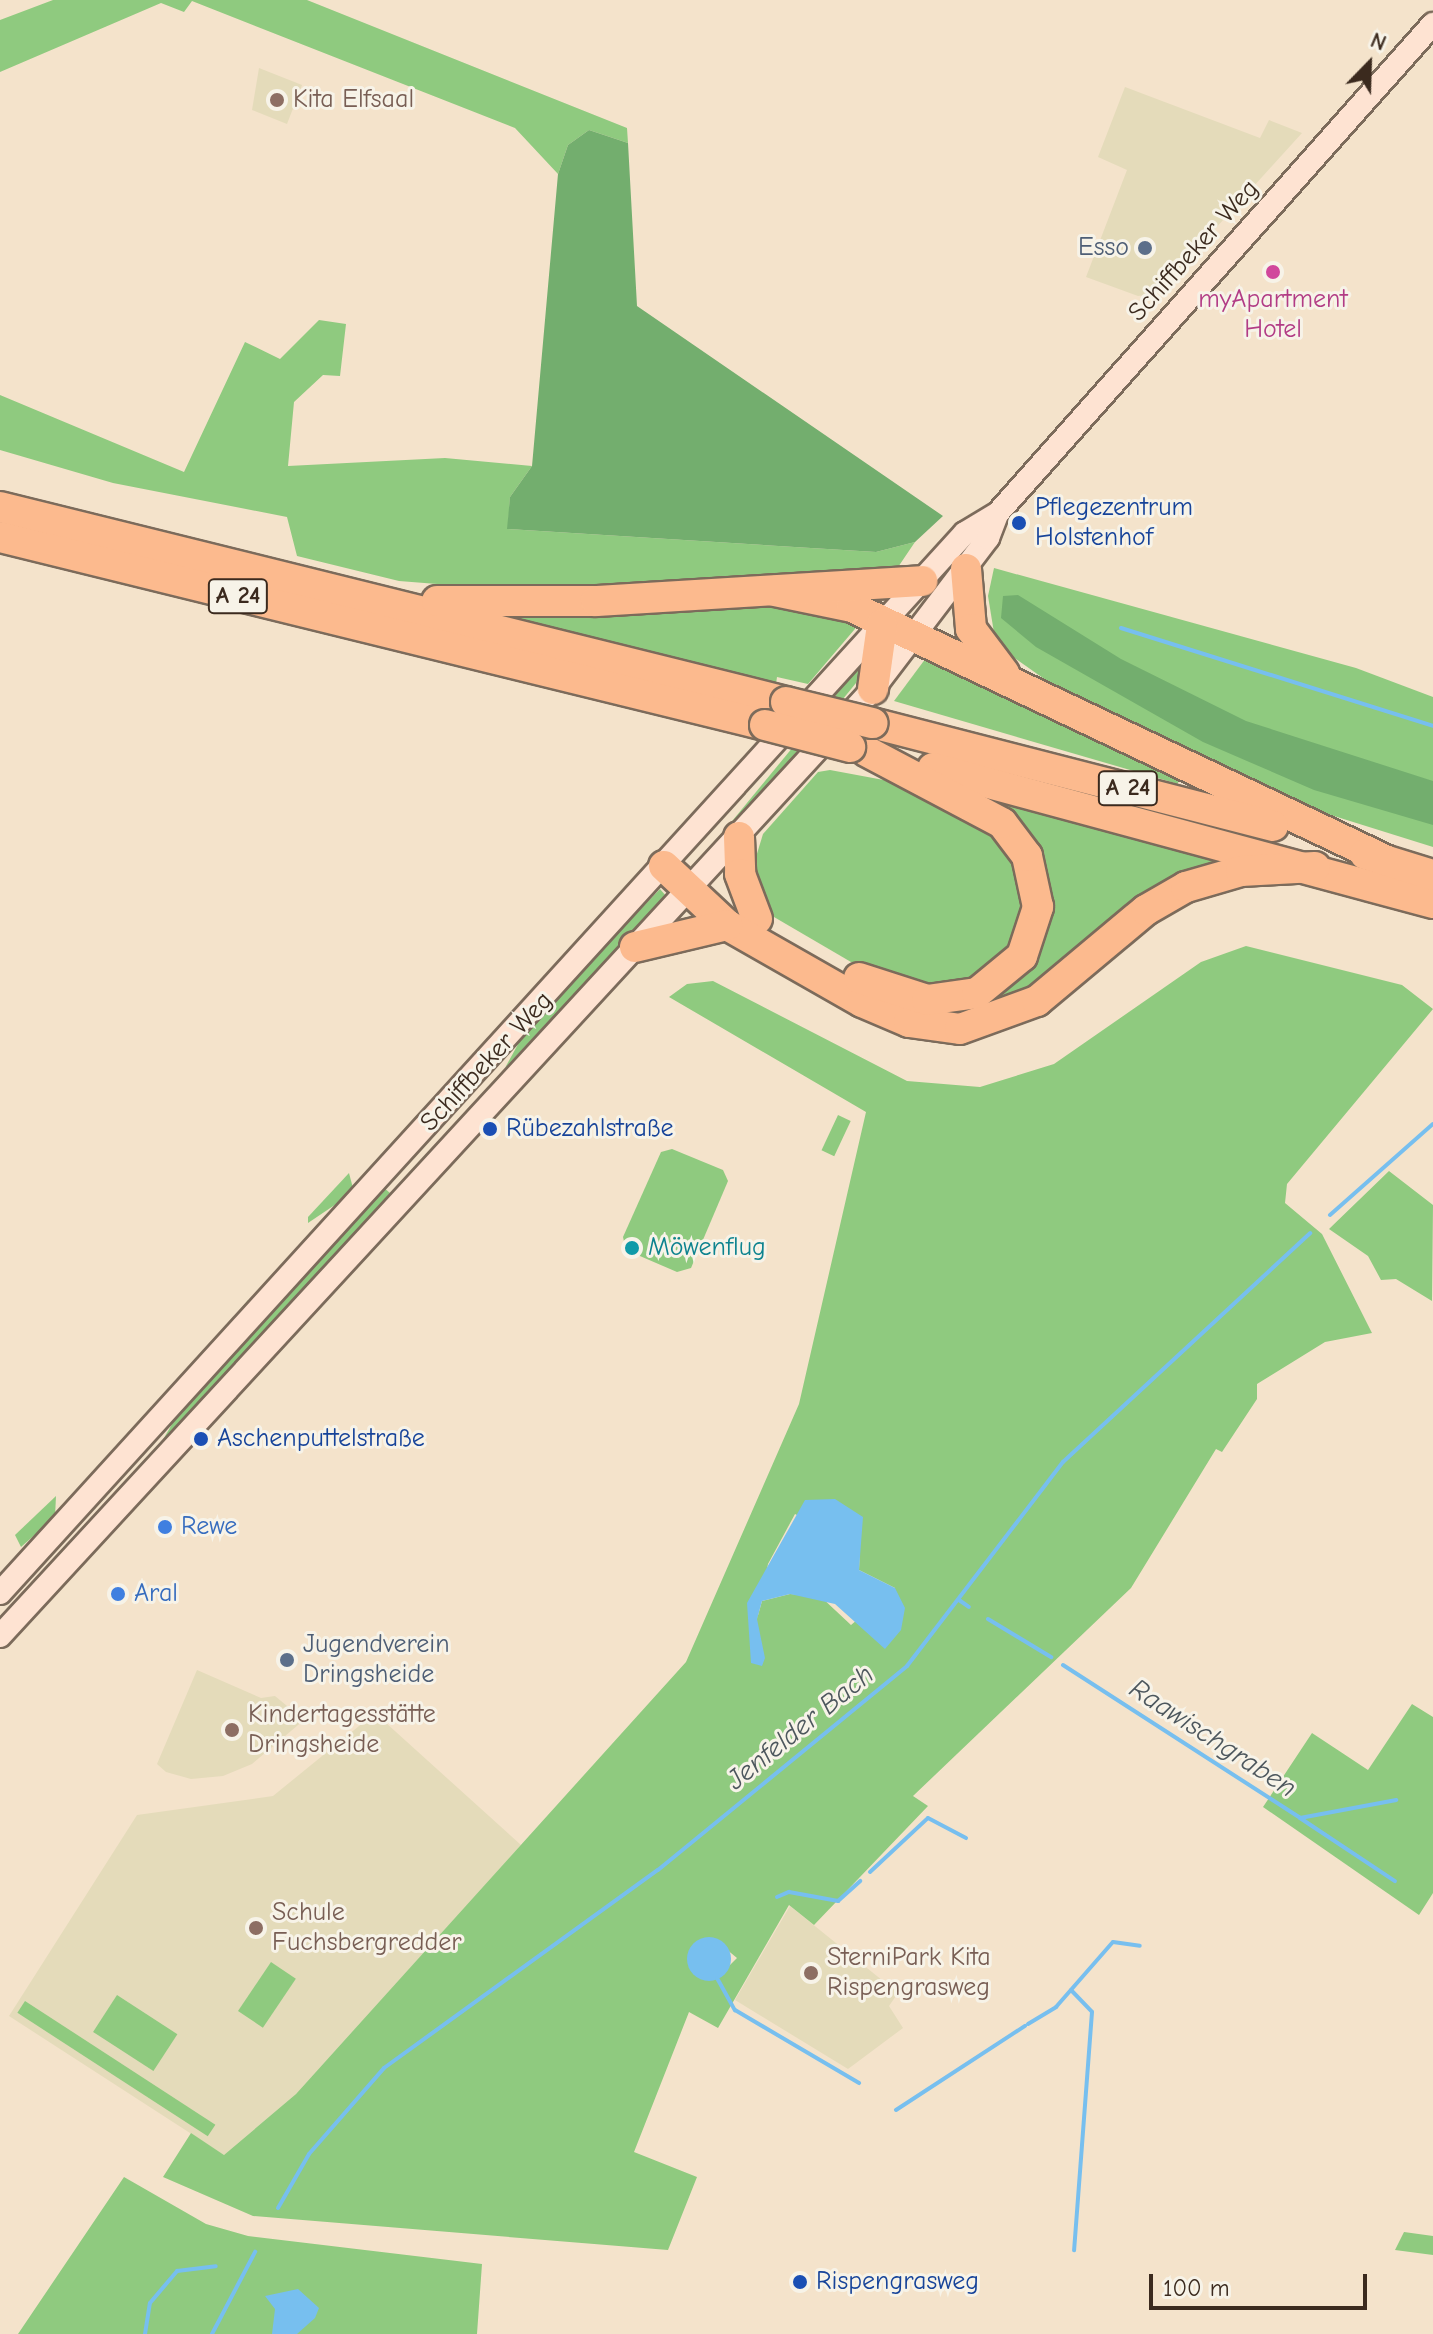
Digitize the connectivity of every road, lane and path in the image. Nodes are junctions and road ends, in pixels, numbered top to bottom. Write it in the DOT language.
graph roads {
  1 [pos="1433,24"];
  2 [pos="0,507"];
  3 [pos="997,514"];
  4 [pos="0,537"];
  5 [pos="966,569"];
  6 [pos="922,581"];
  7 [pos="775,591"];
  8 [pos="359,596"];
  9 [pos="882,625"];
  10 [pos="917,636"];
  11 [pos="1018,684"];
  12 [pos="873,689"];
  13 [pos="863,741"];
  14 [pos="739,837"];
  15 [pos="1383,859"];
  16 [pos="664,866"];
  17 [pos="1315,867"];
  18 [pos="1433,875"];
  19 [pos="692,886"];
  20 [pos="1433,903"];
  21 [pos="757,919"];
  22 [pos="727,925"];
  23 [pos="635,947"];
  24 [pos="147,1432"];
  25 [pos="149,1470"];
  26 [pos="0,1593"];
  27 [pos="1,1632"];
  1 -- 3 [label="main road, Schiffbeker Weg"];
  2 -- 8 [label="highway, A 24"];
  3 -- 5 [label="main road, Schiffbeker Weg"];
  3 -- 6 [label="main road, Schiffbeker Weg"];
  4 -- 13 [label="highway, A 24, bridge"];
  5 -- 10 [label="main road, Schiffbeker Weg"];
  5 -- 11 [label="highway"];
  6 -- 7 [label="highway"];
  6 -- 9 [label="main road, Schiffbeker Weg"];
  7 -- 8 [label="highway"];
  7 -- 9 [label="highway"];
  8 -- 13 [label="highway, A 24, bridge"];
  9 -- 10 [label="highway"];
  9 -- 12 [label="highway"];
  9 -- 16 [label="main road, Schiffbeker Weg"];
  10 -- 11 [label="highway"];
  10 -- 12 [label="main road, Schiffbeker Weg"];
  11 -- 15 [label="highway"];
  12 -- 14 [label="main road, Schiffbeker Weg"];
  13 -- 15 [label="highway, A 24"];
  13 -- 17 [label="highway, A 24"];
  13 -- 21 [label="highway"];
  14 -- 19 [label="main road, Schiffbeker Weg"];
  14 -- 21 [label="highway"];
  15 -- 18 [label="highway, A 24"];
  16 -- 19 [label="highway"];
  16 -- 24 [label="main road, Schiffbeker Weg"];
  17 -- 20 [label="highway, A 24"];
  17 -- 22 [label="highway"];
  19 -- 21 [label="highway"];
  19 -- 22 [label="highway"];
  19 -- 23 [label="main road, Schiffbeker Weg"];
  22 -- 23 [label="highway"];
  23 -- 25 [label="main road, Schiffbeker Weg"];
  24 -- 25 [label="main road"];
  24 -- 26 [label="main road, Schiffbeker Weg"];
  25 -- 27 [label="main road, Schiffbeker Weg"];
}
